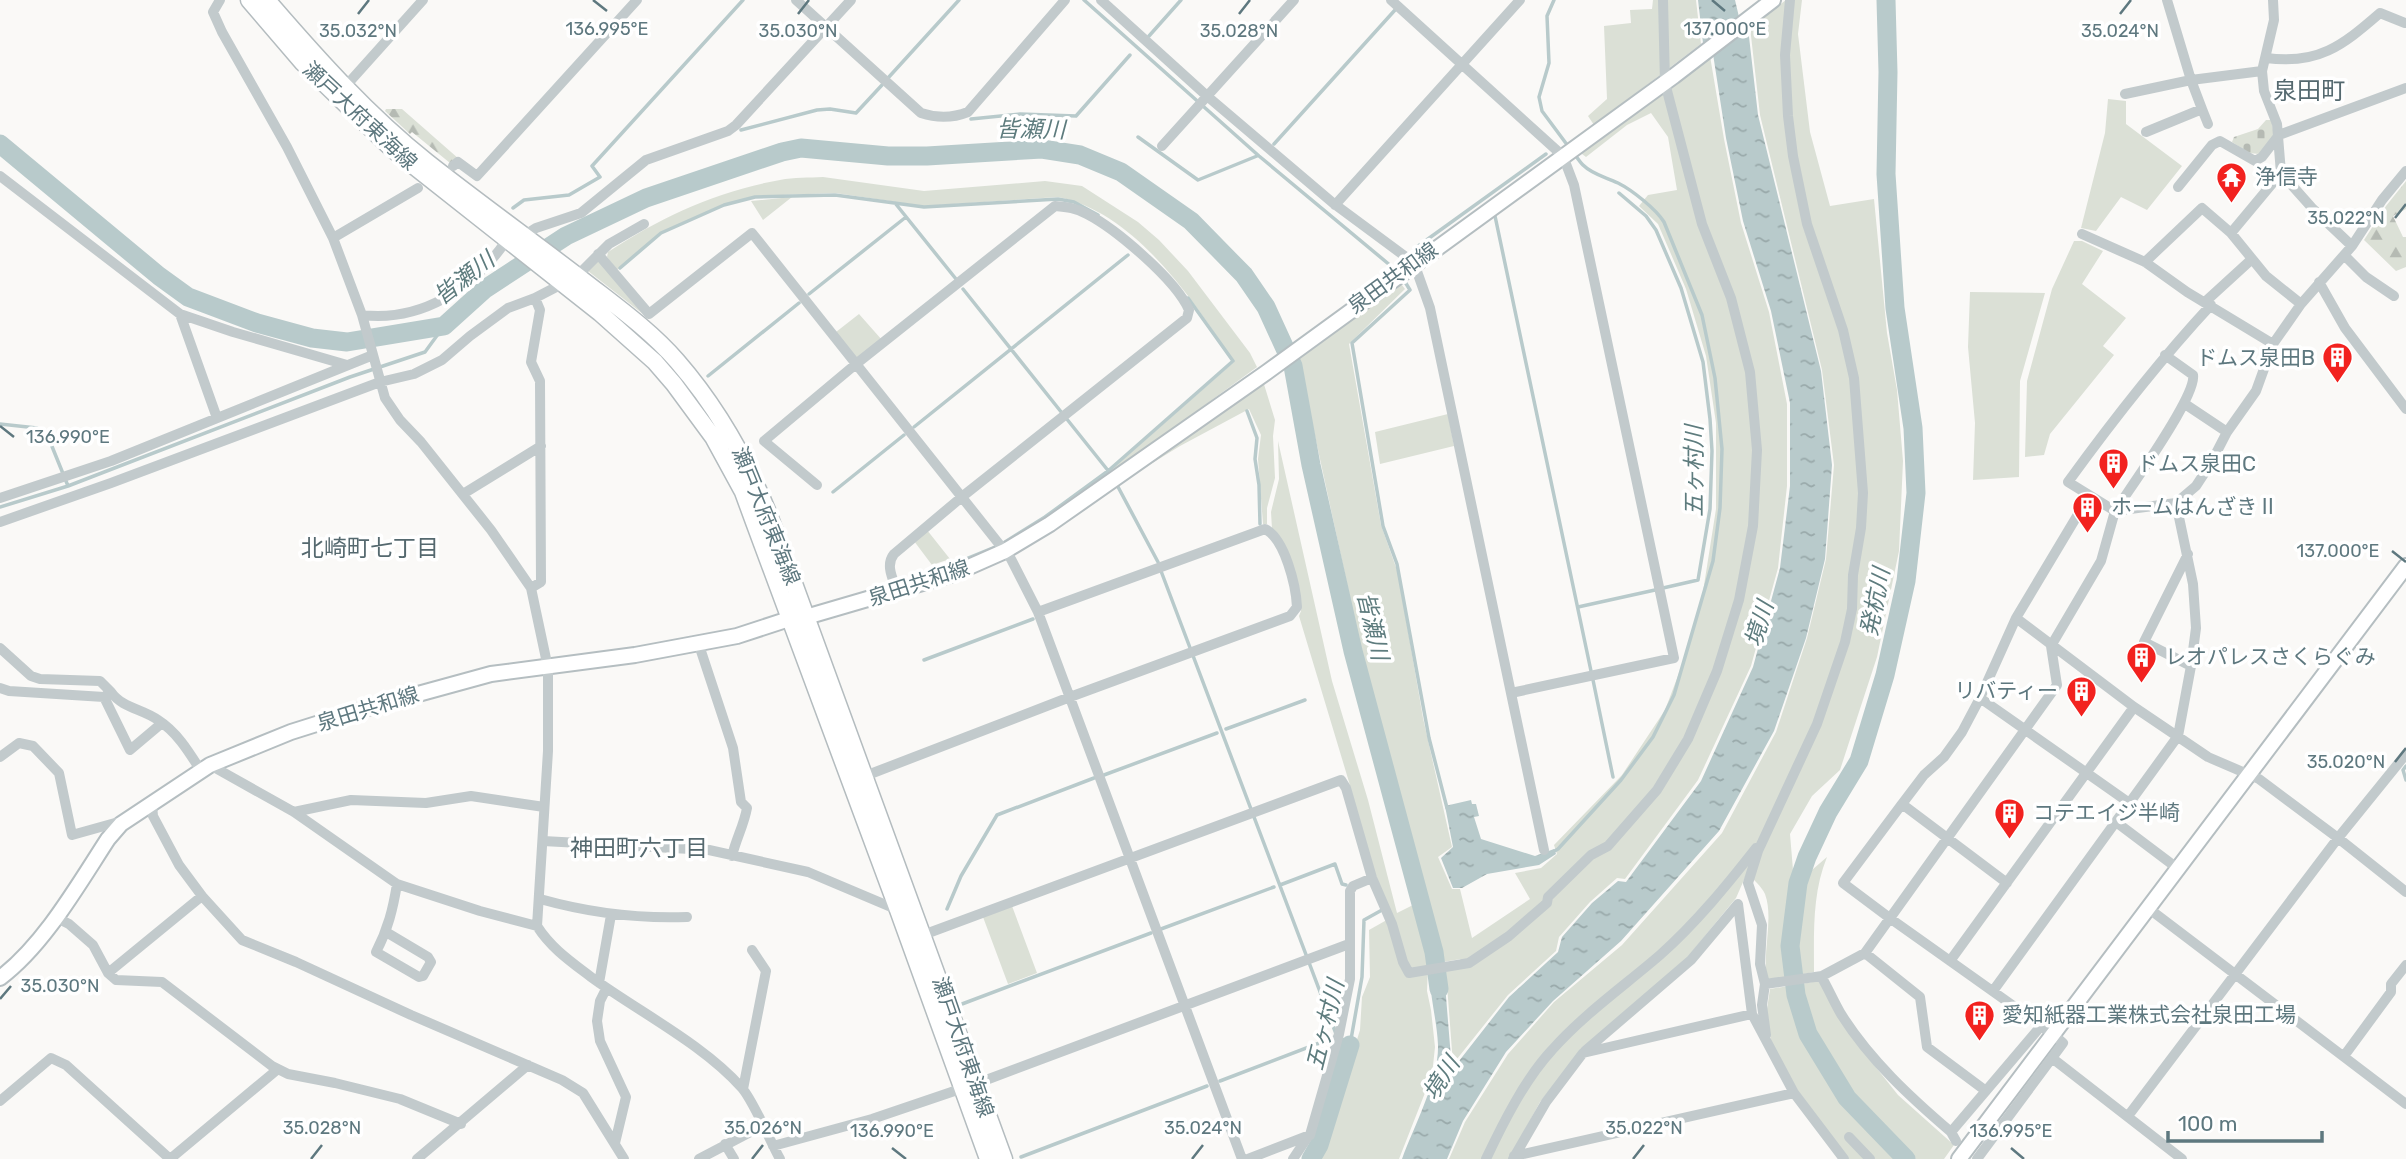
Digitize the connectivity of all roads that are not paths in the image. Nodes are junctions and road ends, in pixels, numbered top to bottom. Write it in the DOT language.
graph roads {
  1 [pos="220,0"];
  2 [pos="248,0"];
  3 [pos="267,0"];
  4 [pos="423,0"];
  5 [pos="637,0"];
  6 [pos="796,0"];
  7 [pos="851,0"];
  8 [pos="1065,0"];
  9 [pos="1101,0"];
  10 [pos="1294,0"];
  11 [pos="1391,0"];
  12 [pos="1520,0"];
  13 [pos="1663,0"];
  14 [pos="1773,0"];
  15 [pos="1790,0"];
  16 [pos="2167,0"];
  17 [pos="2273,0"];
  18 [pos="2376,0"];
  19 [pos="2380,13"];
  20 [pos="2406,23"];
  21 [pos="826,28"];
  22 [pos="2266,58"];
  23 [pos="1462,65"];
  24 [pos="2262,72"];
  25 [pos="1669,80"];
  26 [pos="2191,80"];
  27 [pos="344,88"];
  28 [pos="2406,88"];
  29 [pos="2125,94"];
  30 [pos="1205,98"];
  31 [pos="2202,109"];
  32 [pos="2208,124"];
  33 [pos="2146,132"];
  34 [pos="2279,135"];
  35 [pos="1162,146"];
  36 [pos="1564,155"];
  37 [pos="453,166"];
  38 [pos="2406,171"];
  39 [pos="2281,173"];
  40 [pos="0,176"];
  41 [pos="2178,187"];
  42 [pos="418,188"];
  43 [pos="1335,205"];
  44 [pos="644,224"];
  45 [pos="2231,233"];
  46 [pos="2082,234"];
  47 [pos="333,238"];
  48 [pos="518,240"];
  49 [pos="2352,246"];
  50 [pos="598,254"];
  51 [pos="2344,255"];
  52 [pos="2252,259"];
  53 [pos="2145,262"];
  54 [pos="1411,265"];
  55 [pos="567,278"];
  56 [pos="2319,282"];
  57 [pos="2394,296"];
  58 [pos="535,298"];
  59 [pos="2208,303"];
  60 [pos="2301,304"];
  61 [pos="180,314"];
  62 [pos="363,320"];
  63 [pos="2273,344"];
  64 [pos="2165,355"];
  65 [pos="373,356"];
  66 [pos="856,364"];
  67 [pos="347,365"];
  68 [pos="380,379"];
  69 [pos="2185,404"];
  70 [pos="2406,409"];
  71 [pos="217,418"];
  72 [pos="2227,432"];
  73 [pos="541,446"];
  74 [pos="817,485"];
  75 [pos="463,494"];
  76 [pos="963,496"];
  77 [pos="2090,496"];
  78 [pos="0,498"];
  79 [pos="2176,503"];
  80 [pos="2115,511"];
  81 [pos="0,522"];
  82 [pos="1005,551"];
  83 [pos="2188,552"];
  84 [pos="2406,566"];
  85 [pos="531,588"];
  86 [pos="897,591"];
  87 [pos="1038,612"];
  88 [pos="806,617"];
  89 [pos="2016,618"];
  90 [pos="789,619"];
  91 [pos="698,642"];
  92 [pos="2051,646"];
  93 [pos="0,648"];
  94 [pos="2191,666"];
  95 [pos="548,668"];
  96 [pos="0,688"];
  97 [pos="1511,693"];
  98 [pos="107,695"];
  99 [pos="1070,697"];
  100 [pos="1980,698"];
  101 [pos="2134,707"];
  102 [pos="162,723"];
  103 [pos="2025,729"];
  104 [pos="2178,736"];
  105 [pos="2405,756"];
  106 [pos="0,757"];
  107 [pos="205,768"];
  108 [pos="2086,772"];
  109 [pos="2249,775"];
  110 [pos="865,776"];
  111 [pos="2128,802"];
  112 [pos="1902,804"];
  113 [pos="152,805"];
  114 [pos="544,807"];
  115 [pos="294,812"];
  116 [pos="2116,822"];
  117 [pos="121,824"];
  118 [pos="1764,837"];
  119 [pos="1949,838"];
  120 [pos="2338,838"];
  121 [pos="543,841"];
  122 [pos="1544,850"];
  123 [pos="732,856"];
  124 [pos="1129,858"];
  125 [pos="2177,868"];
  126 [pos="1372,878"];
  127 [pos="1748,883"];
  128 [pos="2007,883"];
  129 [pos="397,884"];
  130 [pos="2406,892"];
  131 [pos="202,896"];
  132 [pos="540,900"];
  133 [pos="1738,904"];
  134 [pos="2148,908"];
  135 [pos="898,909"];
  136 [pos="611,915"];
  137 [pos="687,916"];
  138 [pos="55,917"];
  139 [pos="1891,919"];
  140 [pos="537,926"];
  141 [pos="386,932"];
  142 [pos="923,935"];
  143 [pos="1349,944"];
  144 [pos="752,950"];
  145 [pos="1865,953"];
  146 [pos="1950,961"];
  147 [pos="2406,965"];
  148 [pos="108,973"];
  149 [pos="2235,973"];
  150 [pos="1820,976"];
  151 [pos="0,978"];
  152 [pos="1765,984"];
  153 [pos="602,986"];
  154 [pos="1993,992"];
  155 [pos="1184,1006"];
  156 [pos="1752,1014"];
  157 [pos="2047,1030"];
  158 [pos="1767,1045"];
  159 [pos="1583,1053"];
  160 [pos="2344,1056"];
  161 [pos="2052,1058"];
  162 [pos="528,1065"];
  163 [pos="278,1069"];
  164 [pos="970,1086"];
  165 [pos="743,1089"];
  166 [pos="1986,1091"];
  167 [pos="1794,1093"];
  168 [pos="0,1101"];
  169 [pos="2406,1104"];
  170 [pos="2128,1115"];
  171 [pos="461,1124"];
  172 [pos="762,1126"];
  173 [pos="1310,1135"];
  174 [pos="615,1143"];
  175 [pos="726,1144"];
  176 [pos="773,1146"];
  177 [pos="1514,1158"];
  178 [pos="170,1159"];
  179 [pos="417,1159"];
  180 [pos="624,1159"];
  181 [pos="699,1159"];
  182 [pos="734,1159"];
  183 [pos="780,1159"];
  184 [pos="988,1159"];
  185 [pos="1004,1159"];
  186 [pos="1242,1159"];
  187 [pos="1248,1159"];
  188 [pos="1293,1159"];
  189 [pos="1486,1159"];
  190 [pos="1844,1159"];
  191 [pos="1859,1159"];
  192 [pos="1870,1159"];
  193 [pos="1959,1159"];
  194 [pos="1974,1159"];
  195 [pos="2182,1159"];
  1 -- 47 [label="street"];
  2 -- 48 [label="main road, 瀬戸大府東海線"];
  3 -- 27 [label="main road, 瀬戸大府東海線"];
  4 -- 27 [label="street"];
  5 -- 37 [label="street"];
  6 -- 21 [label="street"];
  7 -- 21 [label="street"];
  8 -- 21 [label="street"];
  9 -- 30 [label="street"];
  10 -- 30 [label="street"];
  11 -- 23 [label="street"];
  12 -- 23 [label="street"];
  13 -- 25 [label="street"];
  14 -- 25 [label="main road, 泉田共和線"];
  15 -- 118 [label="street"];
  16 -- 26 [label="street"];
  17 -- 22 [label="street"];
  18 -- 19 [label="street"];
  19 -- 20 [label="street"];
  19 -- 22 [label="street"];
  21 -- 48 [label="street"];
  22 -- 24 [label="street"];
  23 -- 36 [label="street"];
  23 -- 43 [label="street"];
  24 -- 26 [label="street"];
  24 -- 34 [label="street"];
  25 -- 36 [label="main road, 泉田共和線"];
  25 -- 126 [label="street"];
  26 -- 29 [label="street"];
  26 -- 31 [label="street"];
  27 -- 48 [label="main road, 瀬戸大府東海線"];
  28 -- 34 [label="street"];
  30 -- 35 [label="street"];
  30 -- 43 [label="street"];
  31 -- 32 [label="street"];
  31 -- 33 [label="street"];
  34 -- 39 [label="street"];
  34 -- 41 [label="street"];
  36 -- 54 [label="main road, 泉田共和線"];
  36 -- 97 [label="street"];
  38 -- 49 [label="street"];
  39 -- 45 [label="street"];
  39 -- 49 [label="street"];
  40 -- 61 [label="street"];
  42 -- 47 [label="street"];
  43 -- 54 [label="street"];
  44 -- 50 [label="street"];
  45 -- 52 [label="street"];
  45 -- 53 [label="street"];
  46 -- 53 [label="street"];
  47 -- 62 [label="street"];
  48 -- 55 [label="main road, 瀬戸大府東海線"];
  48 -- 62 [label="street"];
  49 -- 51 [label="street"];
  50 -- 55 [label="street"];
  50 -- 66 [label="street"];
  51 -- 56 [label="street"];
  51 -- 57 [label="street"];
  52 -- 59 [label="street"];
  52 -- 60 [label="street"];
  53 -- 59 [label="street"];
  54 -- 82 [label="main road, 泉田共和線"];
  54 -- 97 [label="street"];
  55 -- 58 [label="street"];
  55 -- 88 [label="main road, 瀬戸大府東海線"];
  55 -- 90 [label="main road, 瀬戸大府東海線"];
  56 -- 60 [label="street"];
  56 -- 70 [label="street"];
  58 -- 68 [label="street"];
  58 -- 73 [label="street"];
  59 -- 63 [label="street"];
  59 -- 64 [label="street"];
  60 -- 63 [label="street"];
  61 -- 67 [label="street"];
  61 -- 71 [label="street"];
  62 -- 65 [label="street"];
  63 -- 72 [label="street"];
  64 -- 69 [label="street"];
  64 -- 77 [label="street"];
  65 -- 67 [label="street"];
  65 -- 68 [label="street"];
  66 -- 74 [label="street"];
  66 -- 76 [label="street"];
  66 -- 76 [label="street"];
  67 -- 71 [label="street"];
  68 -- 75 [label="street"];
  68 -- 81 [label="street"];
  69 -- 72 [label="street"];
  69 -- 80 [label="street"];
  71 -- 78 [label="street"];
  72 -- 79 [label="street"];
  73 -- 75 [label="street"];
  73 -- 85 [label="street"];
  75 -- 85 [label="street"];
  76 -- 82 [label="street"];
  76 -- 86 [label="street"];
  77 -- 80 [label="street"];
  77 -- 89 [label="street"];
  79 -- 80 [label="street"];
  79 -- 83 [label="street"];
  80 -- 92 [label="street"];
  82 -- 86 [label="main road, 泉田共和線"];
  82 -- 87 [label="street"];
  83 -- 94 [label="street"];
  83 -- 94 [label="street"];
  84 -- 109 [label="main road"];
  85 -- 95 [label="street"];
  86 -- 88 [label="main road, 泉田共和線"];
  87 -- 99 [label="street"];
  87 -- 99 [label="street"];
  88 -- 90 [label="main road, 泉田共和線"];
  88 -- 110 [label="main road, 瀬戸大府東海線"];
  89 -- 92 [label="street"];
  89 -- 100 [label="street"];
  90 -- 91 [label="main road, 泉田共和線"];
  90 -- 135 [label="main road, 瀬戸大府東海線"];
  91 -- 95 [label="main road, 泉田共和線"];
  91 -- 123 [label="street"];
  92 -- 101 [label="street"];
  92 -- 103 [label="street"];
  93 -- 98 [label="street"];
  94 -- 104 [label="street"];
  95 -- 107 [label="main road, 泉田共和線"];
  95 -- 114 [label="street"];
  96 -- 98 [label="street"];
  97 -- 122 [label="street"];
  98 -- 102 [label="street"];
  98 -- 102 [label="street"];
  99 -- 110 [label="street"];
  99 -- 124 [label="street"];
  100 -- 103 [label="street"];
  100 -- 112 [label="street"];
  101 -- 104 [label="street"];
  101 -- 108 [label="street"];
  102 -- 107 [label="street"];
  103 -- 108 [label="street"];
  103 -- 119 [label="street"];
  104 -- 109 [label="street"];
  104 -- 111 [label="street"];
  105 -- 120 [label="street"];
  106 -- 117 [label="street"];
  107 -- 113 [label="main road, 泉田共和線"];
  107 -- 115 [label="street"];
  108 -- 111 [label="street"];
  108 -- 128 [label="street"];
  109 -- 120 [label="street"];
  109 -- 125 [label="main road"];
  110 -- 142 [label="main road, 瀬戸大府東海線"];
  111 -- 116 [label="street"];
  112 -- 119 [label="street"];
  112 -- 139 [label="street"];
  113 -- 117 [label="main road, 泉田共和線"];
  113 -- 131 [label="street"];
  114 -- 115 [label="street"];
  114 -- 121 [label="street"];
  115 -- 129 [label="street"];
  116 -- 125 [label="street"];
  116 -- 154 [label="street"];
  117 -- 138 [label="main road, 泉田共和線"];
  118 -- 127 [label="street"];
  118 -- 189 [label="street"];
  119 -- 128 [label="street"];
  119 -- 139 [label="street"];
  120 -- 130 [label="street"];
  120 -- 149 [label="street"];
  121 -- 123 [label="street"];
  121 -- 132 [label="street"];
  123 -- 135 [label="street"];
  124 -- 126 [label="street"];
  124 -- 142 [label="street"];
  124 -- 155 [label="street"];
  125 -- 134 [label="main road"];
  126 -- 143 [label="street"];
  127 -- 133 [label="street"];
  127 -- 152 [label="street"];
  128 -- 146 [label="street"];
  129 -- 140 [label="street"];
  129 -- 141 [label="street"];
  131 -- 148 [label="street"];
  131 -- 162 [label="street"];
  132 -- 136 [label="street"];
  132 -- 140 [label="street"];
  133 -- 156 [label="street"];
  133 -- 159 [label="street"];
  134 -- 149 [label="street"];
  134 -- 157 [label="main road"];
  135 -- 164 [label="main road, 瀬戸大府東海線"];
  136 -- 137 [label="street"];
  136 -- 153 [label="street"];
  138 -- 148 [label="street"];
  138 -- 151 [label="main road, 泉田共和線"];
  139 -- 145 [label="street"];
  139 -- 146 [label="street"];
  140 -- 153 [label="street"];
  141 -- 141 [label="street"];
  142 -- 164 [label="main road, 瀬戸大府東海線"];
  143 -- 155 [label="street"];
  143 -- 173 [label="street"];
  144 -- 165 [label="street"];
  145 -- 150 [label="street"];
  145 -- 166 [label="street"];
  146 -- 154 [label="street"];
  147 -- 160 [label="street"];
  148 -- 163 [label="street"];
  149 -- 160 [label="street"];
  149 -- 170 [label="street"];
  150 -- 152 [label="street"];
  150 -- 166 [label="street"];
  152 -- 158 [label="street"];
  153 -- 165 [label="street"];
  153 -- 174 [label="street"];
  154 -- 157 [label="street"];
  155 -- 164 [label="street"];
  155 -- 186 [label="street"];
  156 -- 158 [label="street"];
  156 -- 159 [label="street"];
  157 -- 161 [label="street"];
  157 -- 166 [label="street"];
  157 -- 193 [label="main road"];
  158 -- 167 [label="street"];
  159 -- 177 [label="street"];
  160 -- 169 [label="street"];
  161 -- 170 [label="street"];
  161 -- 194 [label="street"];
  162 -- 171 [label="street"];
  162 -- 174 [label="street"];
  163 -- 171 [label="street"];
  163 -- 178 [label="street"];
  164 -- 176 [label="street"];
  164 -- 184 [label="main road, 瀬戸大府東海線"];
  164 -- 185 [label="main road, 瀬戸大府東海線"];
  165 -- 172 [label="street"];
  167 -- 177 [label="street"];
  167 -- 190 [label="street"];
  168 -- 178 [label="street"];
  170 -- 195 [label="street"];
  171 -- 179 [label="street"];
  172 -- 175 [label="street"];
  172 -- 176 [label="street"];
  173 -- 187 [label="street"];
  173 -- 188 [label="street"];
  174 -- 180 [label="street"];
  175 -- 181 [label="street"];
  175 -- 182 [label="street"];
  176 -- 183 [label="street"];
  191 -- 192 [label="street"];
}
